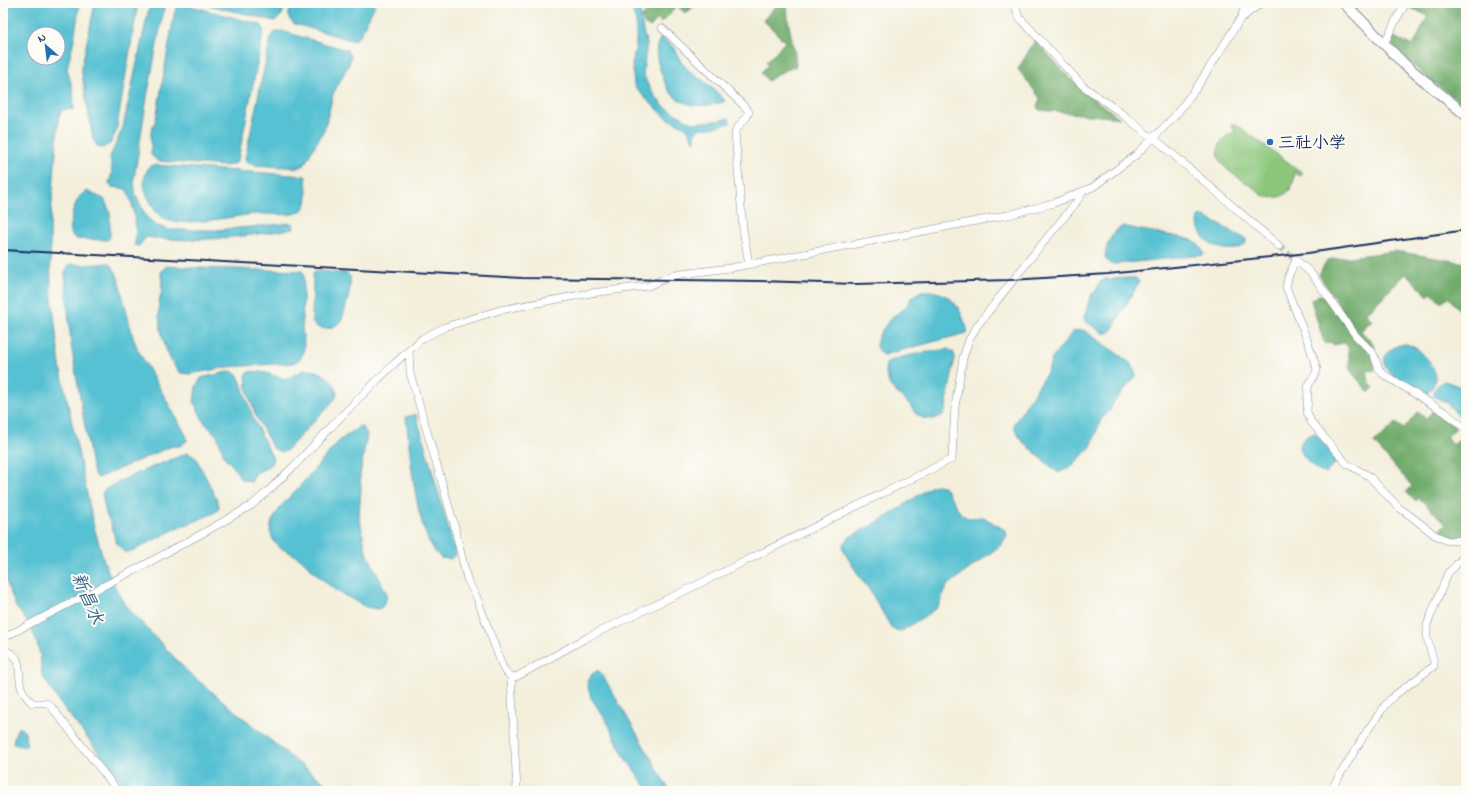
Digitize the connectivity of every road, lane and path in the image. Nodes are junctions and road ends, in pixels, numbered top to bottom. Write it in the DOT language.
graph roads {
  1 [pos="1014,3"];
  2 [pos="1246,3"];
  3 [pos="1261,3"];
  4 [pos="1344,3"];
  5 [pos="1406,3"];
  6 [pos="1242,18"];
  7 [pos="662,28"];
  8 [pos="1384,44"];
  9 [pos="1466,115"];
  10 [pos="1154,138"];
  11 [pos="1083,192"];
  12 [pos="1279,246"];
  13 [pos="750,264"];
  14 [pos="409,350"];
  15 [pos="1466,430"];
  16 [pos="1466,540"];
  17 [pos="1466,554"];
  18 [pos="5,637"];
  19 [pos="3,651"];
  20 [pos="511,676"];
  21 [pos="118,791"];
  22 [pos="517,791"];
  23 [pos="1330,791"];
  1 -- 10 [label="street"];
  2 -- 6 [label="street"];
  3 -- 6 [label="street"];
  4 -- 8 [label="street"];
  5 -- 8 [label="street"];
  6 -- 10 [label="street"];
  7 -- 13 [label="street"];
  8 -- 9 [label="street"];
  10 -- 11 [label="street"];
  10 -- 12 [label="street"];
  11 -- 13 [label="street"];
  11 -- 20 [label="street"];
  13 -- 14 [label="street"];
  14 -- 18 [label="street"];
  14 -- 20 [label="street"];
  15 -- 16 [label="street"];
  17 -- 23 [label="street"];
  19 -- 21 [label="street"];
  20 -- 22 [label="street"];
}
